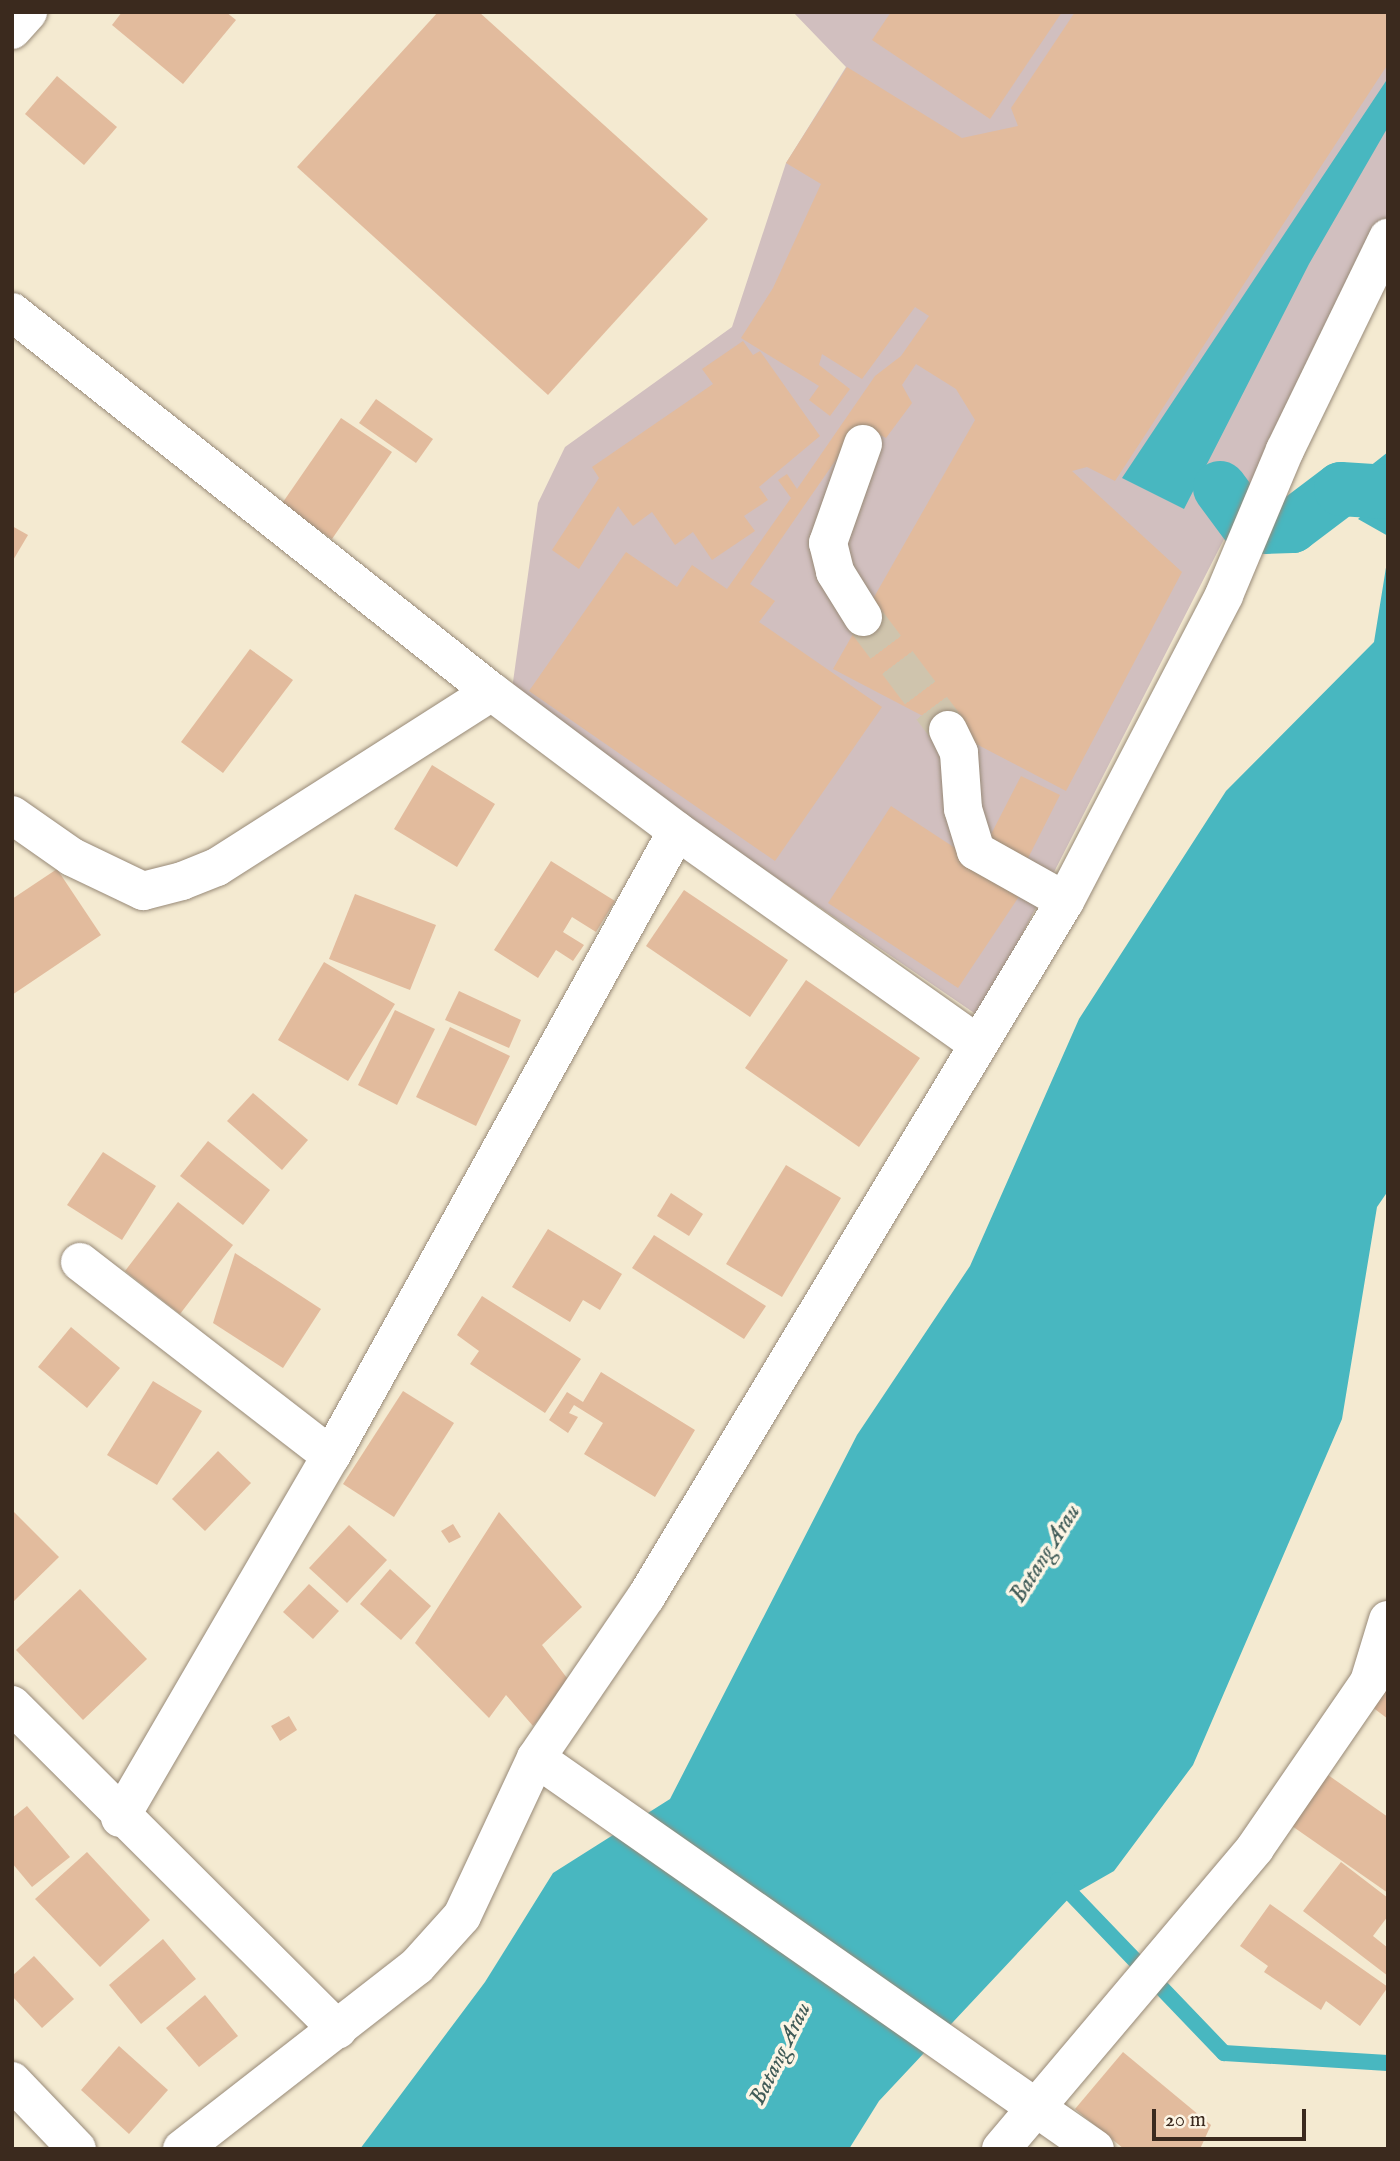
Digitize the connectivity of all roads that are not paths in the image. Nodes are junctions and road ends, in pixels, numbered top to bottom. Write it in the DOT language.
graph roads {
  1 [pos="28,12"];
  2 [pos="12,30"];
  3 [pos="1388,238"];
  4 [pos="12,312"];
  5 [pos="863,444"];
  6 [pos="863,617"];
  7 [pos="492,692"];
  8 [pos="947,730"];
  9 [pos="12,815"];
  10 [pos="677,831"];
  11 [pos="1065,901"];
  12 [pos="975,1042"];
  13 [pos="80,1262"];
  14 [pos="331,1457"];
  15 [pos="1388,1620"];
  16 [pos="1378,1688"];
  17 [pos="12,1705"];
  18 [pos="536,1758"];
  19 [pos="120,1818"];
  20 [pos="338,2030"];
  21 [pos="12,2081"];
  22 [pos="1038,2108"];
  23 [pos="78,2149"];
  24 [pos="181,2149"];
  25 [pos="1001,2149"];
  26 [pos="1095,2149"];
  1 -- 2 [label="street"];
  3 -- 11 [label="street"];
  4 -- 7 [label="street"];
  5 -- 6 [label="street"];
  7 -- 9 [label="street"];
  7 -- 10 [label="street"];
  8 -- 11 [label="street"];
  10 -- 12 [label="street"];
  10 -- 14 [label="street"];
  11 -- 12 [label="street"];
  12 -- 18 [label="street"];
  13 -- 14 [label="street"];
  14 -- 19 [label="street"];
  15 -- 16 [label="street"];
  16 -- 22 [label="street"];
  17 -- 19 [label="street"];
  18 -- 20 [label="street"];
  18 -- 22 [label="street"];
  19 -- 20 [label="street"];
  20 -- 24 [label="street"];
  21 -- 23 [label="street"];
  22 -- 25 [label="street"];
  22 -- 26 [label="street"];
}
